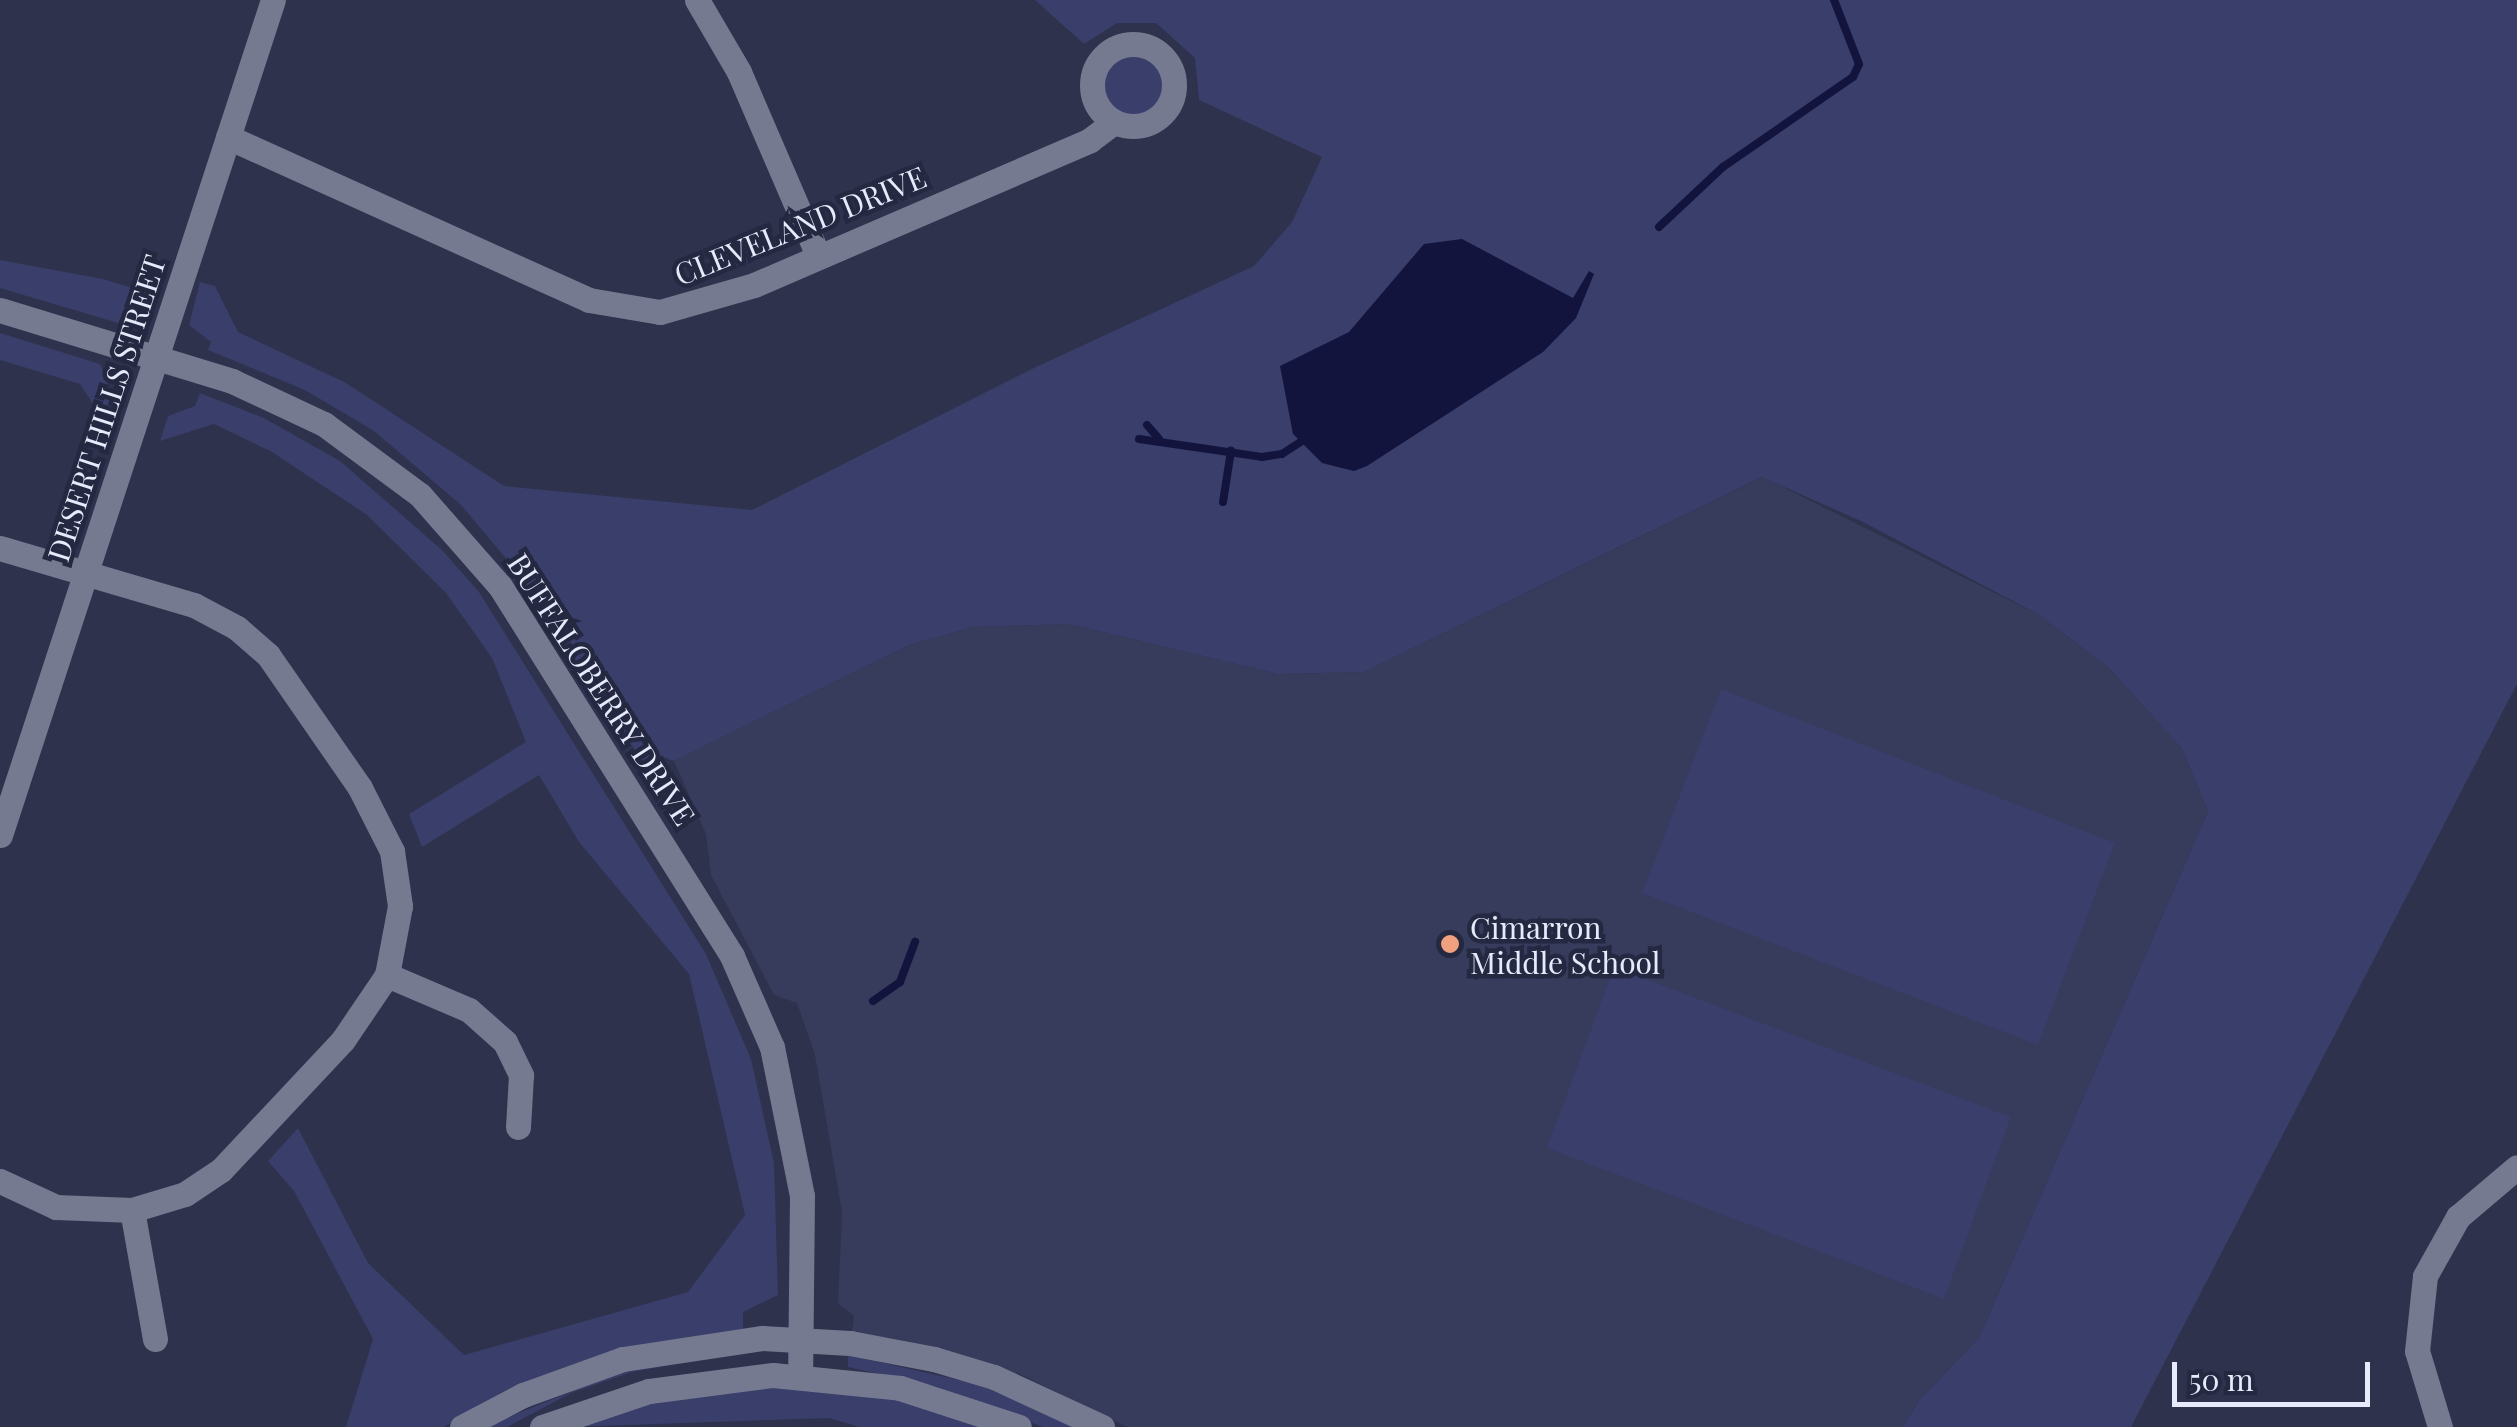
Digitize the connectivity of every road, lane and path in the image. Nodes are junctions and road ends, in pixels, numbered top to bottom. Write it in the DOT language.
graph roads {
  1 [pos="273,0"];
  2 [pos="698,0"];
  3 [pos="1114,122"];
  4 [pos="228,137"];
  5 [pos="818,255"];
  6 [pos="0,310"];
  7 [pos="157,357"];
  8 [pos="0,548"];
  9 [pos="87,574"];
  10 [pos="0,834"];
  11 [pos="387,975"];
  12 [pos="518,1127"];
  13 [pos="2517,1166"];
  14 [pos="0,1182"];
  15 [pos="132,1210"];
  16 [pos="801,1339"];
  17 [pos="155,1340"];
  18 [pos="800,1376"];
  19 [pos="2430,1424"];
  20 [pos="462,1427"];
  21 [pos="542,1427"];
  22 [pos="1019,1427"];
  23 [pos="1102,1427"];
  1 -- 4 [label="street, DESERT HILLS STREET"];
  2 -- 5 [label="street"];
  3 -- 5 [label="street, CLEVELAND DRIVE"];
  4 -- 5 [label="street, CLEVELAND DRIVE"];
  4 -- 7 [label="street, DESERT HILLS STREET"];
  6 -- 7 [label="street, BUFFALOBERRY DRIVE"];
  7 -- 9 [label="street, DESERT HILLS STREET"];
  7 -- 16 [label="street, BUFFALOBERRY DRIVE"];
  8 -- 9 [label="street"];
  9 -- 10 [label="street, DESERT HILLS STREET"];
  9 -- 11 [label="street"];
  11 -- 12 [label="street"];
  11 -- 15 [label="street"];
  13 -- 19 [label="street"];
  14 -- 15 [label="street"];
  15 -- 17 [label="street"];
  16 -- 18 [label="street, BUFFALOBERRY DRIVE"];
  16 -- 20 [label="street"];
  16 -- 23 [label="street"];
  18 -- 21 [label="street"];
  18 -- 22 [label="street"];
}
